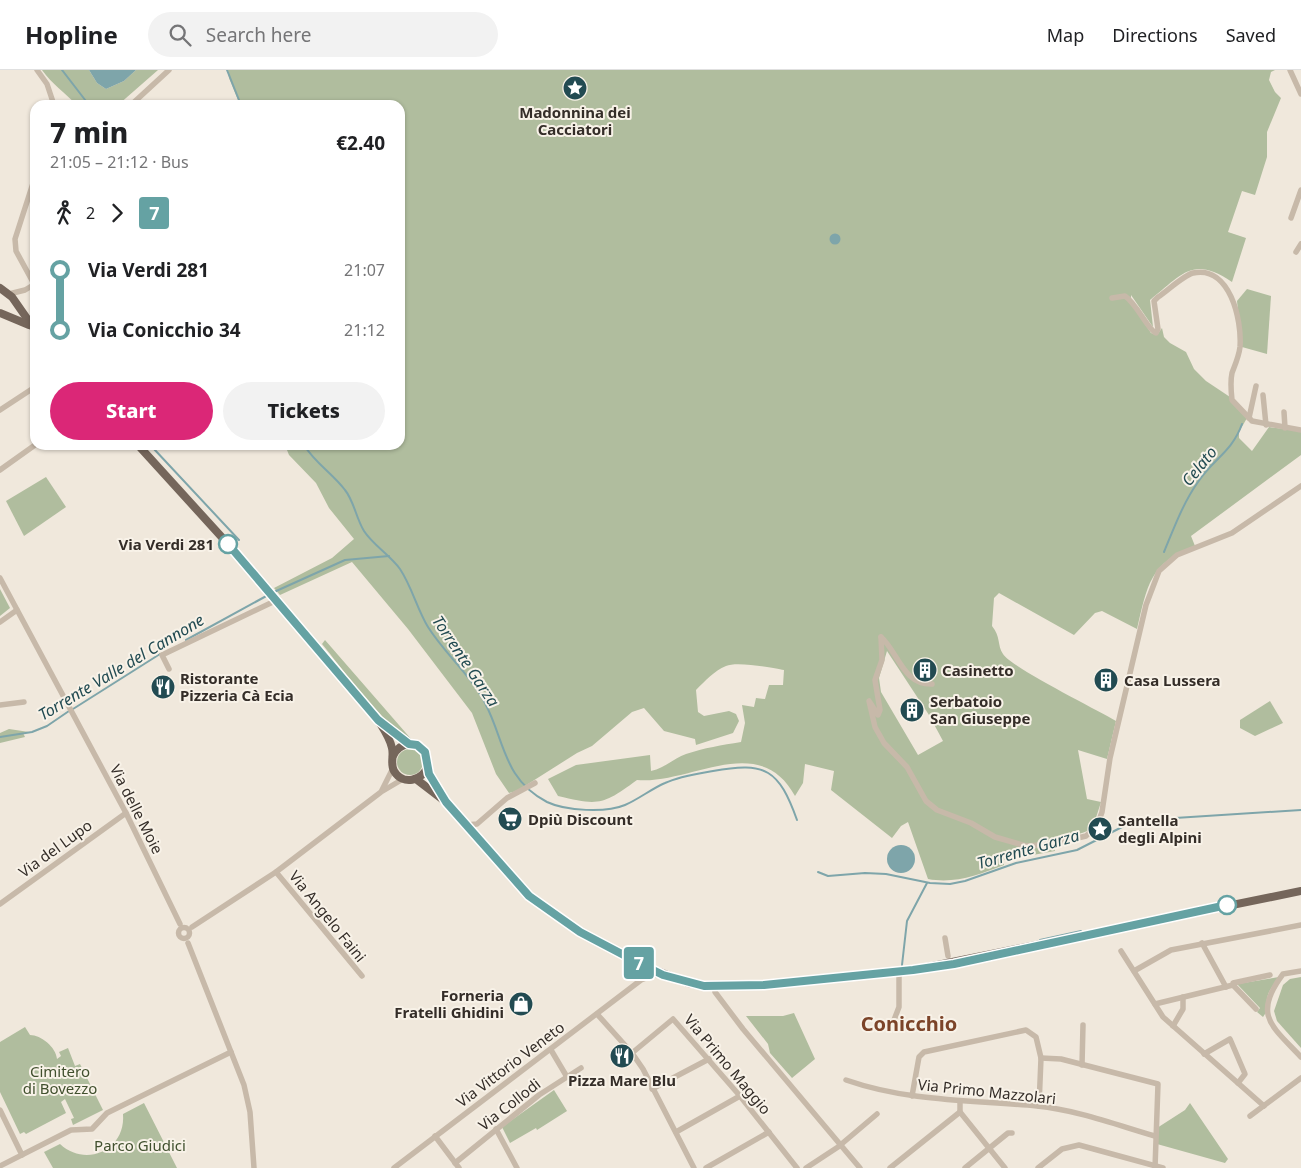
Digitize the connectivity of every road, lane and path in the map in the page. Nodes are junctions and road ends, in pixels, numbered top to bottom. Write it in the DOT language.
graph roads {
  1 [pos="37,70"];
  2 [pos="169,70"];
  3 [pos="1290,70"];
  4 [pos="1301,94"];
  5 [pos="52,100"];
  6 [pos="136,100"];
  7 [pos="1301,190"];
  8 [pos="30,192"];
  9 [pos="1291,218"];
  10 [pos="1301,244"];
  11 [pos="1296,252"];
  12 [pos="30,275"];
  13 [pos="30,286"];
  14 [pos="7,295"];
  15 [pos="1112,298"];
  16 [pos="1,313"];
  17 [pos="30,324"];
  18 [pos="30,327"];
  19 [pos="1256,386"];
  20 [pos="30,390"];
  21 [pos="1263,395"];
  22 [pos="0,410"];
  23 [pos="1284,412"];
  24 [pos="1249,418"];
  25 [pos="1266,425"];
  26 [pos="1284,428"];
  27 [pos="1301,430"];
  28 [pos="30,449"];
  29 [pos="143,450"];
  30 [pos="0,470"];
  31 [pos="1301,486"];
  32 [pos="0,578"];
  33 [pos="273,596"];
  34 [pos="17,610"];
  35 [pos="0,622"];
  36 [pos="169,669"];
  37 [pos="932,684"];
  38 [pos="24,702"];
  39 [pos="0,705"];
  40 [pos="378,720"];
  41 [pos="409,744"];
  42 [pos="393,756"];
  43 [pos="428,766"];
  44 [pos="393,768"];
  45 [pos="403,779"];
  46 [pos="416,779"];
  47 [pos="536,783"];
  48 [pos="381,792"];
  49 [pos="446,802"];
  50 [pos="126,813"];
  51 [pos="477,824"];
  52 [pos="466,825"];
  53 [pos="475,835"];
  54 [pos="276,872"];
  55 [pos="1301,891"];
  56 [pos="0,904"];
  57 [pos="1301,925"];
  58 [pos="186,932"];
  59 [pos="945,938"];
  60 [pos="1202,943"];
  61 [pos="1121,951"];
  62 [pos="946,959"];
  63 [pos="647,967"];
  64 [pos="1134,971"];
  65 [pos="899,972"];
  66 [pos="1301,972"];
  67 [pos="663,975"];
  68 [pos="1270,975"];
  69 [pos="362,976"];
  70 [pos="642,980"];
  71 [pos="1233,985"];
  72 [pos="1226,987"];
  73 [pos="715,989"];
  74 [pos="1183,997"];
  75 [pos="1155,1004"];
  76 [pos="1256,1009"];
  77 [pos="597,1014"];
  78 [pos="894,1020"];
  79 [pos="1083,1025"];
  80 [pos="1173,1026"];
  81 [pos="551,1050"];
  82 [pos="231,1052"];
  83 [pos="632,1053"];
  84 [pos="1204,1054"];
  85 [pos="1301,1057"];
  86 [pos="1041,1058"];
  87 [pos="708,1059"];
  88 [pos="1082,1064"];
  89 [pos="581,1068"];
  90 [pos="566,1077"];
  91 [pos="1301,1078"];
  92 [pos="846,1080"];
  93 [pos="1238,1083"];
  94 [pos="652,1089"];
  95 [pos="740,1096"];
  96 [pos="912,1096"];
  97 [pos="960,1102"];
  98 [pos="1040,1106"];
  99 [pos="1264,1106"];
  100 [pos="0,1110"];
  101 [pos="960,1112"];
  102 [pos="877,1114"];
  103 [pos="1250,1116"];
  104 [pos="496,1129"];
  105 [pos="676,1132"];
  106 [pos="769,1132"];
  107 [pos="1012,1133"];
  108 [pos="435,1136"];
  109 [pos="1155,1136"];
  110 [pos="840,1144"];
  111 [pos="990,1149"];
  112 [pos="22,1155"];
  113 [pos="457,1165"];
  114 [pos="0,1166"];
  115 [pos="1155,1167"];
  116 [pos="254,1168"];
  117 [pos="394,1168"];
  118 [pos="517,1168"];
  119 [pos="694,1168"];
  120 [pos="706,1168"];
  121 [pos="797,1168"];
  122 [pos="806,1168"];
  123 [pos="860,1168"];
  124 [pos="890,1168"];
  125 [pos="966,1168"];
  126 [pos="1005,1168"];
  127 [pos="1038,1168"];
  128 [pos="1163,1168"];
  1 -- 5 [label="street"];
  2 -- 6 [label="street"];
  3 -- 4 [label="street"];
  7 -- 9 [label="street"];
  8 -- 12 [label="street"];
  10 -- 11 [label="street"];
  13 -- 14 [label="street"];
  14 -- 16 [label="main road"];
  14 -- 17 [label="main road"];
  15 -- 24 [label="street"];
  16 -- 18 [label="main road"];
  19 -- 24 [label="street"];
  20 -- 22 [label="street"];
  21 -- 25 [label="street"];
  23 -- 26 [label="street"];
  24 -- 25 [label="street"];
  25 -- 26 [label="street"];
  26 -- 27 [label="street"];
  28 -- 30 [label="street"];
  29 -- 33 [label="main road"];
  31 -- 37 [label="street"];
  32 -- 34 [label="street, Via delle Moie"];
  33 -- 36 [label="street"];
  33 -- 40 [label="main road"];
  34 -- 35 [label="street"];
  34 -- 50 [label="street, Via delle Moie"];
  38 -- 39 [label="street"];
  40 -- 41 [label="main road"];
  40 -- 42 [label="main road"];
  41 -- 42 [label="main road"];
  41 -- 43 [label="main road"];
  42 -- 44 [label="main road"];
  43 -- 46 [label="main road"];
  43 -- 49 [label="main road"];
  44 -- 45 [label="main road"];
  44 -- 48 [label="street, Via Angelo Faini"];
  45 -- 46 [label="main road"];
  45 -- 48 [label="street, Via Angelo Faini"];
  46 -- 49 [label="main road"];
  47 -- 51 [label="street"];
  48 -- 54 [label="street, Via Angelo Faini"];
  49 -- 52 [label="main road"];
  50 -- 56 [label="street, Via del Lupo"];
  50 -- 58 [label="street, Via delle Moie"];
  51 -- 52 [label="street"];
  51 -- 53 [label="street"];
  52 -- 53 [label="main road"];
  53 -- 63 [label="main road"];
  54 -- 58 [label="street, Via Angelo Faini"];
  54 -- 69 [label="street, Via Angelo Faini"];
  55 -- 62 [label="main road"];
  57 -- 60 [label="street"];
  58 -- 82 [label="street, Via delle Moie"];
  59 -- 62 [label="street"];
  60 -- 64 [label="street"];
  60 -- 72 [label="street"];
  61 -- 64 [label="street"];
  62 -- 65 [label="main road"];
  63 -- 67 [label="main road"];
  63 -- 70 [label="street"];
  64 -- 75 [label="street"];
  65 -- 73 [label="main road"];
  65 -- 78 [label="street"];
  66 -- 85 [label="street"];
  67 -- 70 [label="street, Via Vittorio Veneto"];
  67 -- 73 [label="main road"];
  68 -- 71 [label="street"];
  70 -- 77 [label="street, Via Vittorio Veneto"];
  71 -- 72 [label="street"];
  71 -- 76 [label="street"];
  72 -- 74 [label="street"];
  73 -- 110 [label="street"];
  74 -- 75 [label="street"];
  74 -- 80 [label="street"];
  75 -- 80 [label="street"];
  77 -- 81 [label="street, Via Vittorio Veneto"];
  77 -- 83 [label="street"];
  79 -- 88 [label="street"];
  80 -- 84 [label="street"];
  81 -- 90 [label="street"];
  81 -- 108 [label="street, Via Vittorio Veneto"];
  82 -- 112 [label="street"];
  82 -- 116 [label="street, Via delle Moie"];
  83 -- 87 [label="street, Via Primo Maggio"];
  83 -- 94 [label="street"];
  84 -- 93 [label="street"];
  84 -- 93 [label="street"];
  86 -- 88 [label="street"];
  86 -- 96 [label="street"];
  86 -- 98 [label="street"];
  87 -- 94 [label="street"];
  87 -- 95 [label="street, Via Primo Maggio"];
  88 -- 109 [label="street"];
  89 -- 90 [label="street, Via Collodi"];
  90 -- 104 [label="street, Via Collodi"];
  91 -- 99 [label="street"];
  92 -- 96 [label="street, Via Primo Mazzolari"];
  93 -- 99 [label="street"];
  94 -- 105 [label="street"];
  95 -- 105 [label="street"];
  95 -- 106 [label="street, Via Primo Maggio"];
  96 -- 97 [label="street, Via Primo Mazzolari"];
  97 -- 98 [label="street, Via Primo Mazzolari"];
  97 -- 101 [label="street"];
  98 -- 109 [label="street, Via Primo Mazzolari"];
  99 -- 103 [label="street"];
  100 -- 112 [label="street"];
  101 -- 111 [label="street"];
  101 -- 124 [label="street"];
  102 -- 110 [label="street"];
  104 -- 113 [label="street, Via Collodi"];
  104 -- 118 [label="street"];
  105 -- 119 [label="street"];
  106 -- 120 [label="street"];
  106 -- 121 [label="street, Via Primo Maggio"];
  107 -- 111 [label="street"];
  108 -- 113 [label="street"];
  108 -- 117 [label="street, Via Vittorio Veneto"];
  109 -- 115 [label="street"];
  110 -- 122 [label="street"];
  110 -- 123 [label="street"];
  111 -- 125 [label="street"];
  111 -- 126 [label="street"];
  112 -- 114 [label="street"];
  115 -- 127 [label="street"];
  115 -- 128 [label="street"];
}
